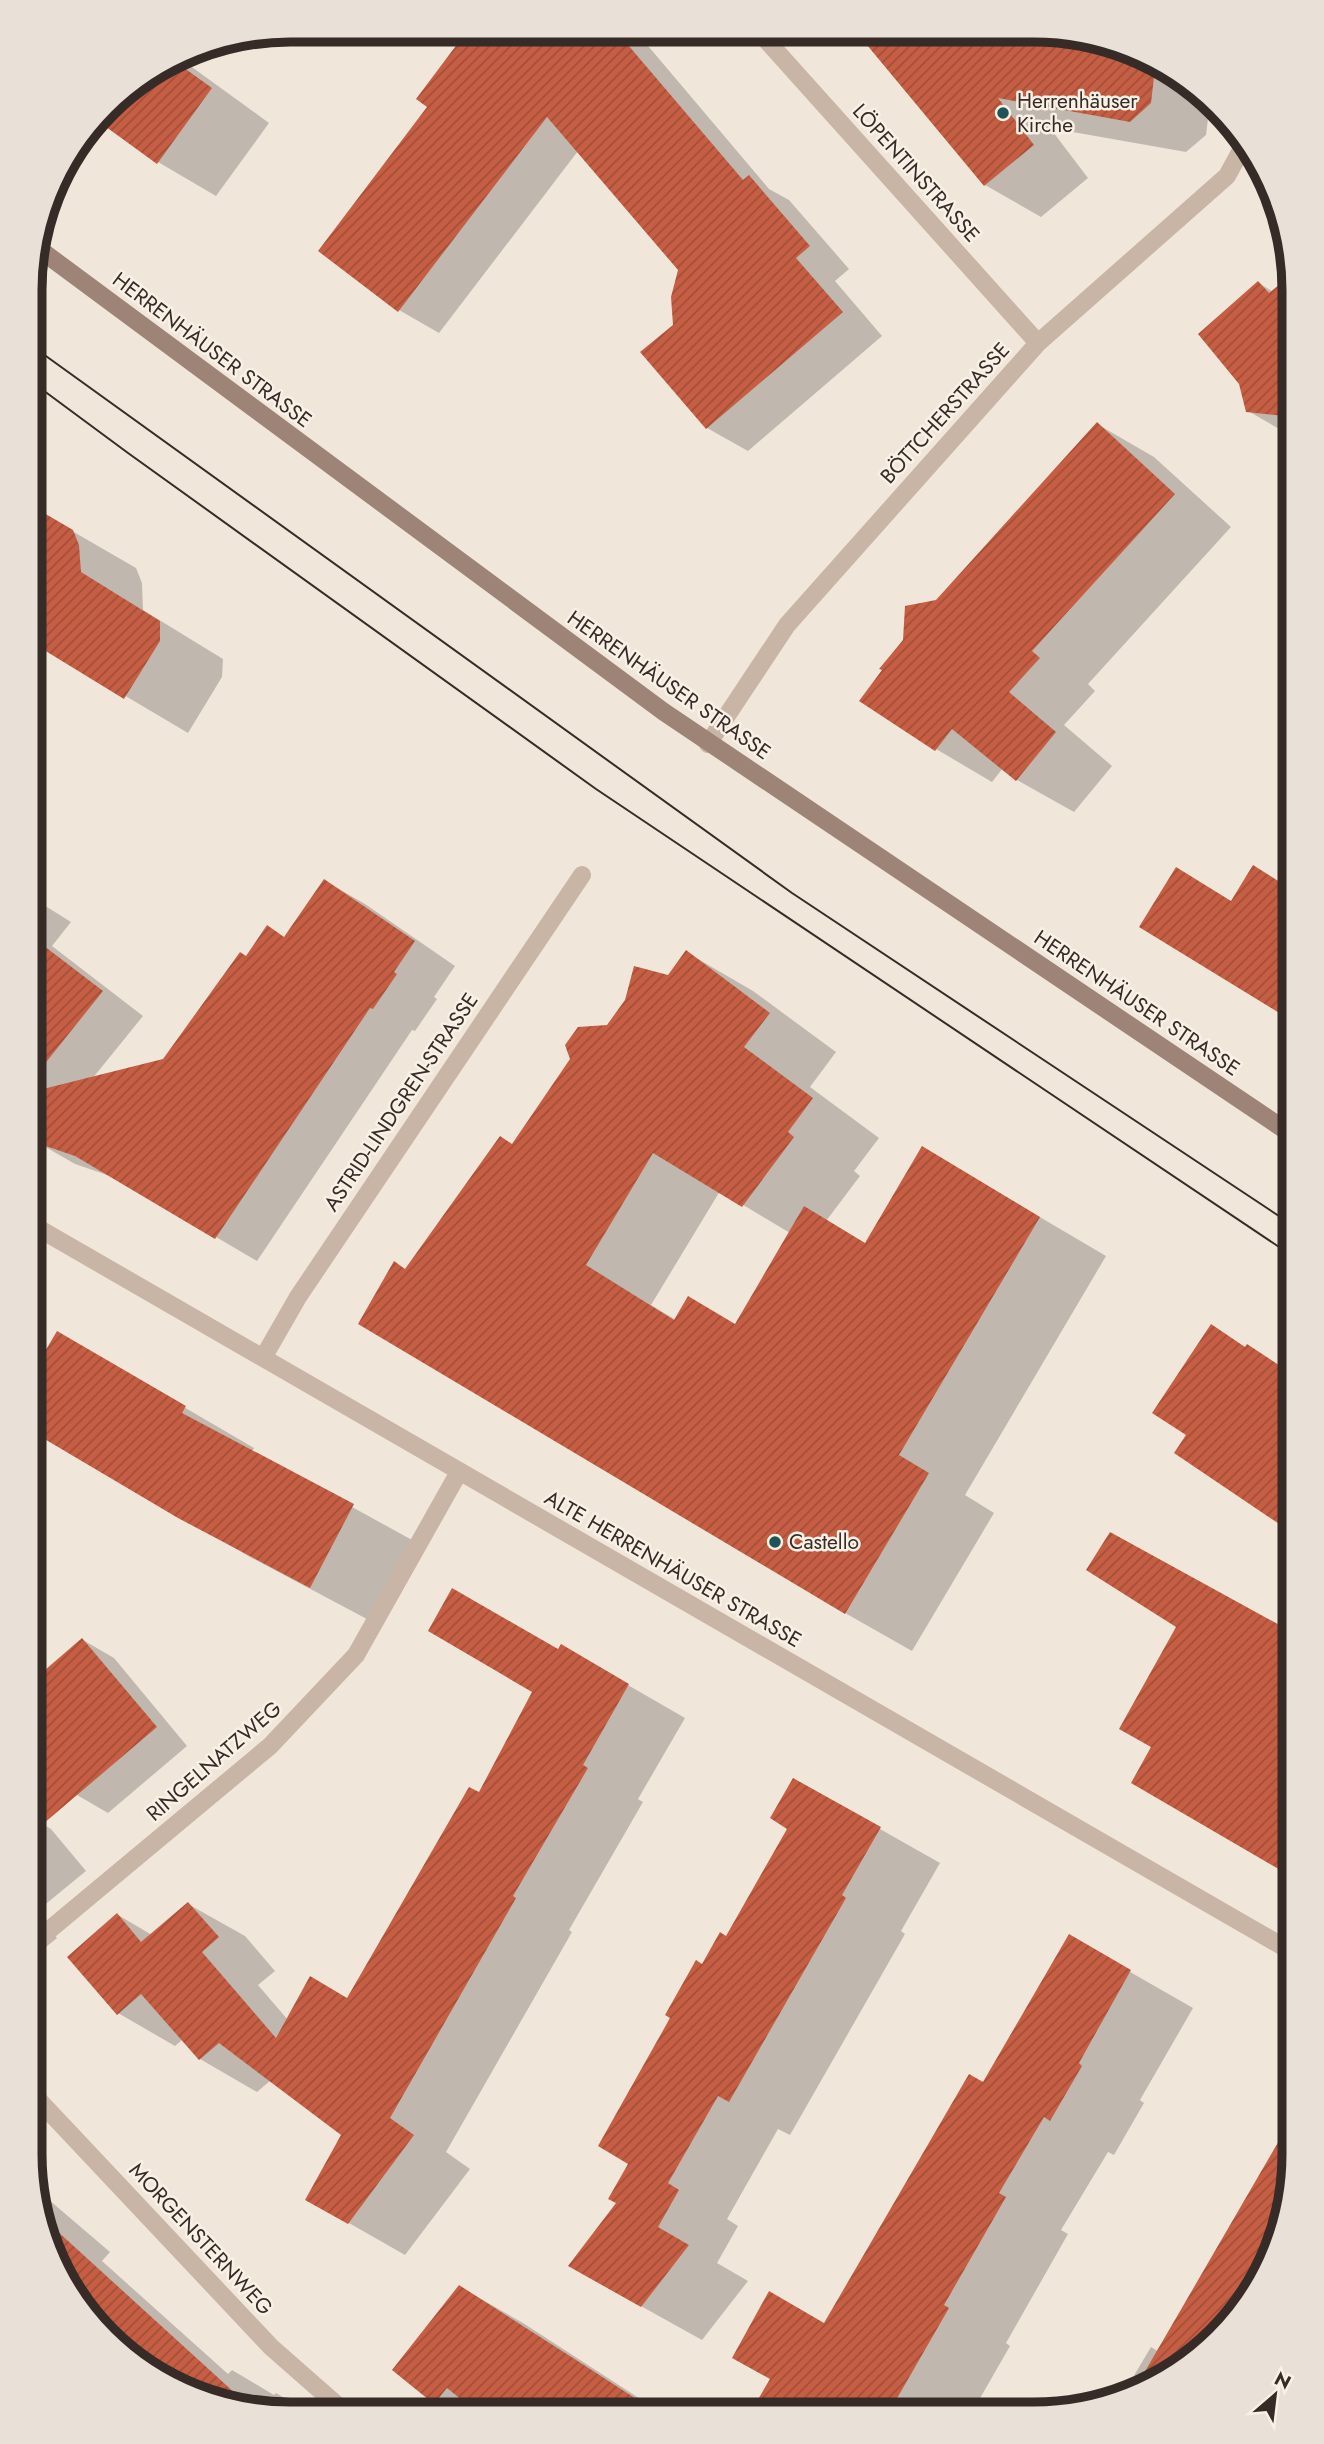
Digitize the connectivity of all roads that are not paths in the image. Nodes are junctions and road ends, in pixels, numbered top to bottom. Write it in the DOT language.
graph roads {
  1 [pos="768,42"];
  2 [pos="1240,152"];
  3 [pos="45,253"];
  4 [pos="1038,343"];
  5 [pos="708,744"];
  6 [pos="582,874"];
  7 [pos="1282,1128"];
  8 [pos="42,1230"];
  9 [pos="263,1358"];
  10 [pos="459,1472"];
  11 [pos="42,1936"];
  12 [pos="1282,1947"];
  13 [pos="42,2104"];
  14 [pos="334,2402"];
  1 -- 4 [label="street, LÖPENTINSTRASSE"];
  2 -- 4 [label="street, BÖTTCHERSTRASSE"];
  3 -- 5 [label="street, HERRENHÄUSER STRASSE"];
  4 -- 5 [label="street, BÖTTCHERSTRASSE"];
  5 -- 7 [label="street, HERRENHÄUSER STRASSE"];
  6 -- 9 [label="street, ASTRID-LINDGREN-STRASSE"];
  8 -- 9 [label="street, ALTE HERRENHÄUSER STRASSE"];
  9 -- 10 [label="street, ALTE HERRENHÄUSER STRASSE"];
  10 -- 11 [label="street, RINGELNATZWEG"];
  10 -- 12 [label="street, ALTE HERRENHÄUSER STRASSE"];
  13 -- 14 [label="street, MORGENSTERNWEG"];
}
